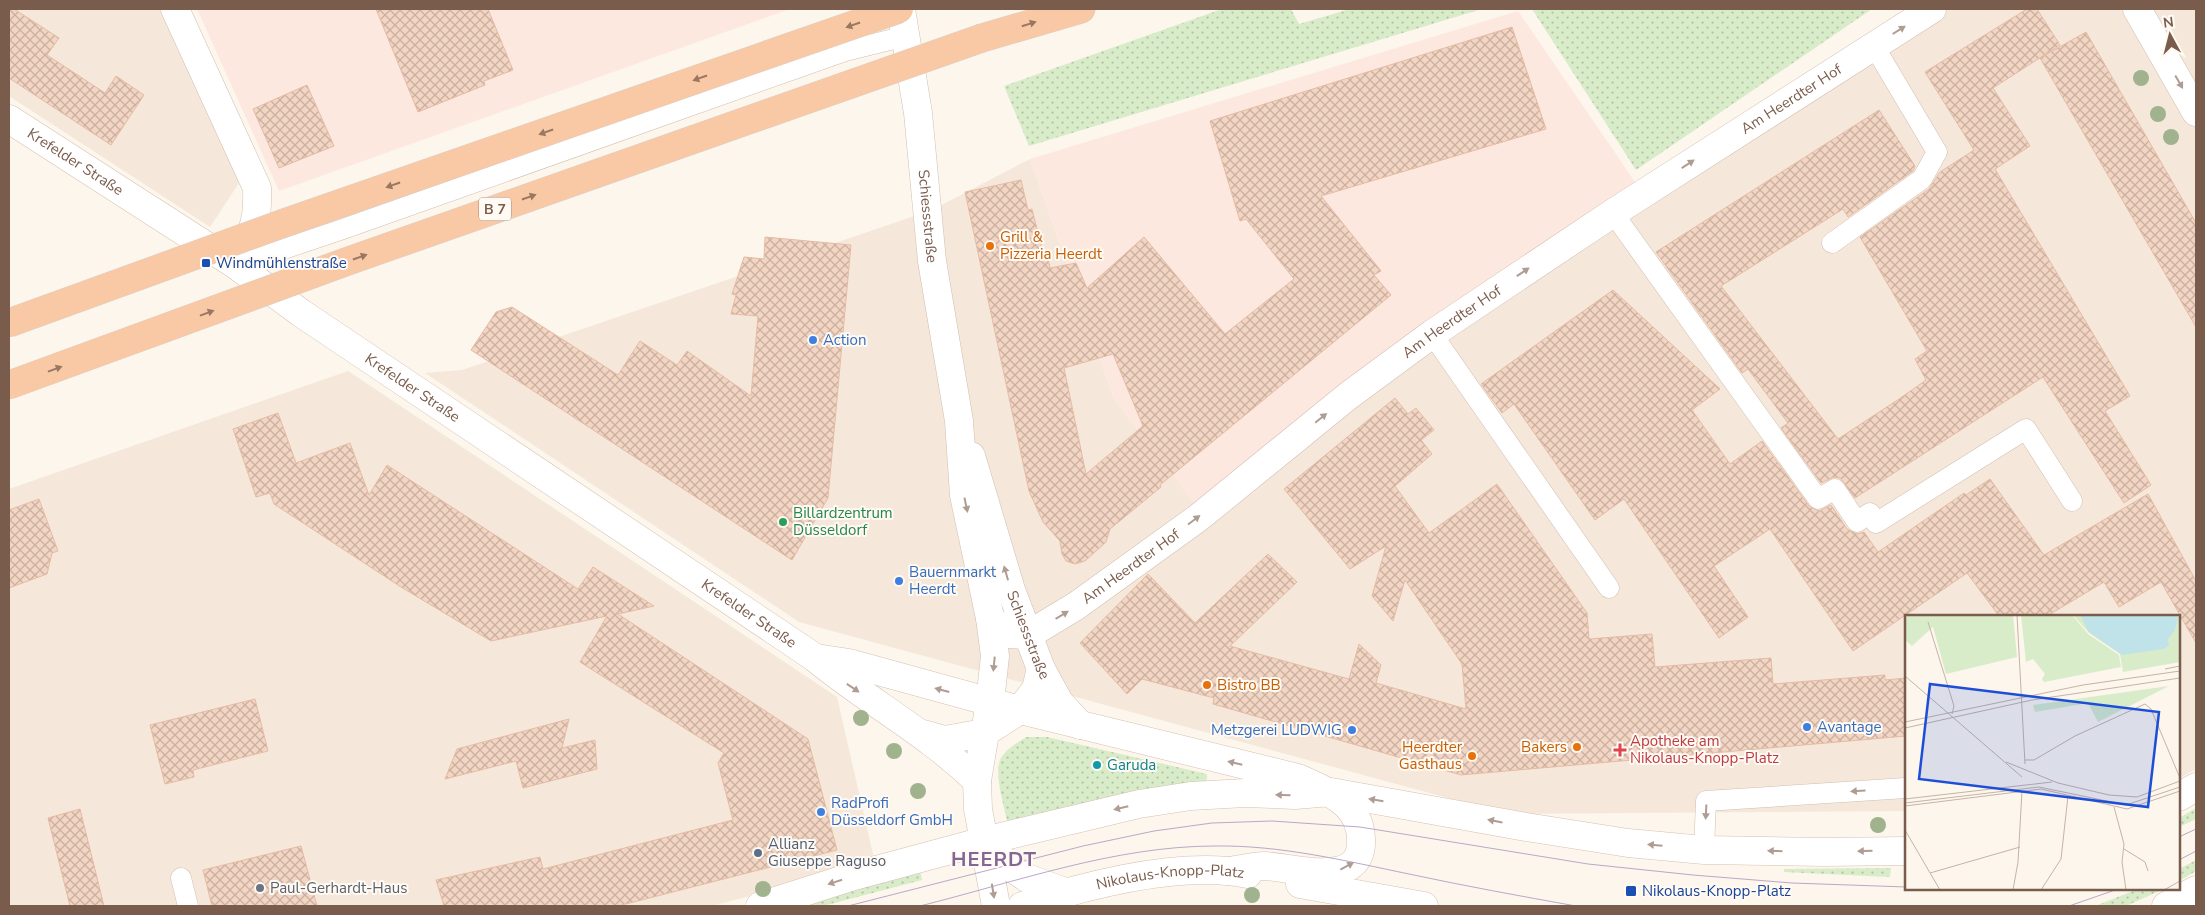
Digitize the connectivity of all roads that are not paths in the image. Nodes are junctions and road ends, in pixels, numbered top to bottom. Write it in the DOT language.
graph roads {
  1 [pos="175,9"];
  2 [pos="900,9"];
  3 [pos="1081,9"];
  4 [pos="1932,9"];
  5 [pos="2137,9"];
  6 [pos="906,36"];
  7 [pos="1874,46"];
  8 [pos="2196,112"];
  9 [pos="9,119"];
  10 [pos="1613,212"];
  11 [pos="1832,243"];
  12 [pos="236,265"];
  13 [pos="9,323"];
  14 [pos="1432,334"];
  15 [pos="9,385"];
  16 [pos="959,421"];
  17 [pos="2072,501"];
  18 [pos="1609,588"];
  19 [pos="990,618"];
  20 [pos="1028,635"];
  21 [pos="814,658"];
  22 [pos="1041,668"];
  23 [pos="990,702"];
  24 [pos="1020,710"];
  25 [pos="1080,725"];
  26 [pos="919,733"];
  27 [pos="984,733"];
  28 [pos="977,781"];
  29 [pos="2196,787"];
  30 [pos="1905,788"];
  31 [pos="1331,792"];
  32 [pos="2180,796"];
  33 [pos="984,841"];
  34 [pos="1704,850"];
  35 [pos="1905,851"];
  36 [pos="1231,871"];
  37 [pos="182,878"];
  38 [pos="2196,890"];
  39 [pos="1065,892"];
  40 [pos="188,906"];
  41 [pos="760,906"];
  42 [pos="996,906"];
  43 [pos="1022,906"];
  44 [pos="1424,906"];
  45 [pos="2166,906"];
  1 -- 12 [label="main road"];
  2 -- 6 [label="main road, Schiessstraße"];
  2 -- 13 [label="highway, one-way, bridge"];
  15 -- 3 [label="highway, B 7, one-way, bridge"];
  7 -- 4 [label="main road, Am Heerdter Hof, one-way"];
  5 -- 8 [label="main road, one-way"];
  6 -- 12 [label="lane"];
  6 -- 16 [label="main road, Schiessstraße"];
  10 -- 7 [label="main road, Am Heerdter Hof, one-way"];
  7 -- 11 [label="lane"];
  9 -- 12 [label="main road, Krefelder Straße"];
  14 -- 10 [label="main road, Am Heerdter Hof, one-way"];
  10 -- 17 [label="lane"];
  12 -- 21 [label="main road, Krefelder Straße"];
  14 -- 18 [label="lane"];
  20 -- 14 [label="main road, Am Heerdter Hof, one-way"];
  16 -- 19 [label="main road, Schiessstraße, one-way"];
  20 -- 16 [label="main road, Schiessstraße, one-way"];
  19 -- 20 [label="main road"];
  19 -- 23 [label="main road, Schiessstraße, one-way"];
  20 -- 22 [label="main road, Schiessstraße"];
  23 -- 21 [label="main road, Krefelder Straße, one-way"];
  21 -- 26 [label="main road, Krefelder Straße, one-way"];
  22 -- 24 [label="main road"];
  22 -- 25 [label="main road, Schiessstraße"];
  23 -- 24 [label="main road"];
  23 -- 27 [label="main road"];
  24 -- 25 [label="main road"];
  24 -- 27 [label="main road"];
  25 -- 28 [label="main road"];
  31 -- 25 [label="main road, one-way"];
  26 -- 27 [label="main road"];
  26 -- 28 [label="main road, Krefelder Straße"];
  27 -- 28 [label="main road"];
  28 -- 33 [label="main road"];
  29 -- 32 [label="main road"];
  30 -- 34 [label="lane, one-way"];
  31 -- 33 [label="main road, one-way"];
  34 -- 31 [label="main road, one-way"];
  36 -- 31 [label="main road, one-way"];
  33 -- 39 [label="main road"];
  33 -- 41 [label="main road, one-way"];
  33 -- 42 [label="main road, one-way"];
  35 -- 34 [label="main road, one-way"];
  36 -- 39 [label="main road, Nikolaus-Knopp-Platz"];
  36 -- 44 [label="main road, Nikolaus-Knopp-Platz"];
  37 -- 40 [label="lane"];
  38 -- 45 [label="main road"];
  39 -- 43 [label="main road, Nikolaus-Knopp-Platz"];
}
